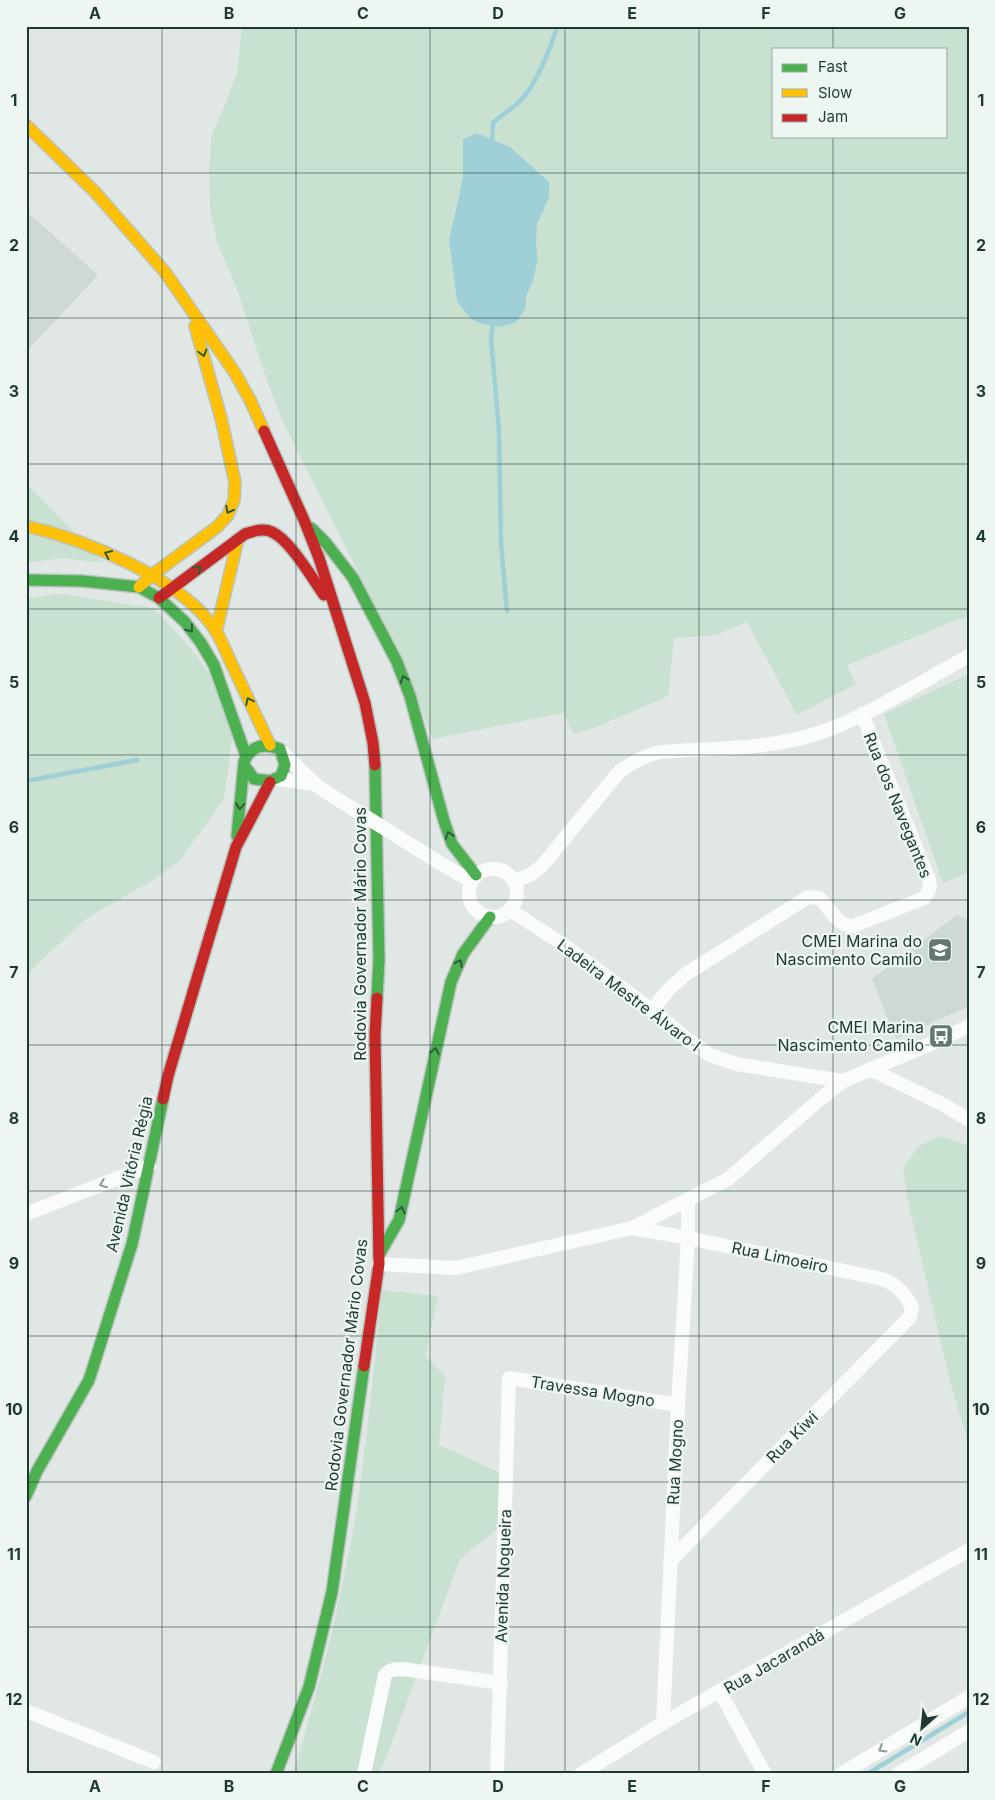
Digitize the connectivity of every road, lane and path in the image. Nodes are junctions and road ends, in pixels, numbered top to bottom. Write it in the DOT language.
graph roads {
  1 [pos="26,125"];
  2 [pos="189,306"];
  3 [pos="304,520"];
  4 [pos="26,526"];
  5 [pos="238,539"];
  6 [pos="152,575"];
  7 [pos="26,580"];
  8 [pos="139,587"];
  9 [pos="172,588"];
  10 [pos="159,598"];
  11 [pos="336,611"];
  12 [pos="216,632"];
  13 [pos="969,656"];
  14 [pos="862,714"];
  15 [pos="275,747"];
  16 [pos="245,761"];
  17 [pos="274,780"];
  18 [pos="321,788"];
  19 [pos="236,847"];
  20 [pos="474,878"];
  21 [pos="514,882"];
  22 [pos="510,910"];
  23 [pos="490,917"];
  24 [pos="652,1010"];
  25 [pos="969,1026"];
  26 [pos="870,1069"];
  27 [pos="843,1081"];
  28 [pos="969,1120"];
  29 [pos="149,1166"];
  30 [pos="688,1201"];
  31 [pos="26,1214"];
  32 [pos="632,1228"];
  33 [pos="688,1238"];
  34 [pos="379,1258"];
  35 [pos="912,1312"];
  36 [pos="509,1378"];
  37 [pos="678,1405"];
  38 [pos="26,1496"];
  39 [pos="969,1550"];
  40 [pos="670,1561"];
  41 [pos="500,1683"];
  42 [pos="720,1692"];
  43 [pos="969,1697"];
  44 [pos="26,1711"];
  45 [pos="662,1723"];
  46 [pos="969,1731"];
  47 [pos="154,1762"];
  48 [pos="276,1774"];
  49 [pos="364,1774"];
  50 [pos="497,1774"];
  51 [pos="581,1774"];
  52 [pos="765,1774"];
  53 [pos="841,1774"];
  54 [pos="898,1774"];
  1 -- 2 [label="main road, Rodovia Governador Mário Covas"];
  2 -- 3 [label="main road, Rodovia Governador Mário Covas"];
  2 -- 6 [label="main road, one-way"];
  3 -- 11 [label="main road, Rodovia Governador Mário Covas"];
  20 -- 3 [label="main road, one-way"];
  6 -- 4 [label="main road, one-way"];
  9 -- 5 [label="main road, one-way"];
  5 -- 11 [label="main road"];
  5 -- 12 [label="main road"];
  6 -- 8 [label="main road"];
  6 -- 9 [label="main road"];
  7 -- 8 [label="main road"];
  8 -- 10 [label="main road"];
  9 -- 10 [label="main road"];
  9 -- 12 [label="main road"];
  10 -- 16 [label="main road, one-way"];
  11 -- 34 [label="main road, Rodovia Governador Mário Covas"];
  15 -- 12 [label="main road, one-way"];
  13 -- 14 [label="street"];
  14 -- 21 [label="street"];
  14 -- 24 [label="street, Rua dos Navegantes"];
  15 -- 16 [label="main road"];
  15 -- 17 [label="main road"];
  15 -- 18 [label="street"];
  16 -- 17 [label="main road"];
  16 -- 19 [label="main road, Avenida Vitória Régia, one-way"];
  17 -- 18 [label="street"];
  17 -- 19 [label="main road, Avenida Vitória Régia"];
  18 -- 20 [label="street, bridge"];
  19 -- 29 [label="main road, Avenida Vitória Régia"];
  20 -- 21 [label="street"];
  20 -- 23 [label="street"];
  21 -- 22 [label="street"];
  22 -- 23 [label="street"];
  22 -- 24 [label="street, Ladeira Mestre Álvaro I"];
  34 -- 23 [label="main road, one-way"];
  24 -- 27 [label="street, Ladeira Mestre Álvaro I"];
  25 -- 26 [label="street"];
  26 -- 27 [label="street"];
  26 -- 28 [label="street"];
  27 -- 30 [label="street"];
  29 -- 31 [label="street, one-way"];
  29 -- 38 [label="main road, Avenida Vitória Régia"];
  30 -- 32 [label="street"];
  30 -- 33 [label="street, Rua Mogno"];
  32 -- 33 [label="street, Rua Limoeiro"];
  32 -- 34 [label="street"];
  33 -- 35 [label="street, Rua Limoeiro"];
  33 -- 37 [label="street, Rua Mogno"];
  34 -- 48 [label="main road, Rodovia Governador Mário Covas"];
  35 -- 40 [label="street, Rua Kiwi"];
  36 -- 37 [label="street, Travessa Mogno"];
  36 -- 41 [label="street, Avenida Nogueira"];
  37 -- 40 [label="street, Rua Mogno"];
  39 -- 42 [label="street, Rua Jacarandá"];
  40 -- 45 [label="street, Rua Mogno"];
  41 -- 49 [label="street"];
  41 -- 50 [label="street, Avenida Nogueira"];
  42 -- 45 [label="street, Rua Jacarandá"];
  42 -- 52 [label="street"];
  43 -- 53 [label="street, one-way"];
  44 -- 47 [label="street"];
  45 -- 51 [label="street, Rua Jacarandá"];
  46 -- 54 [label="street"];
}
